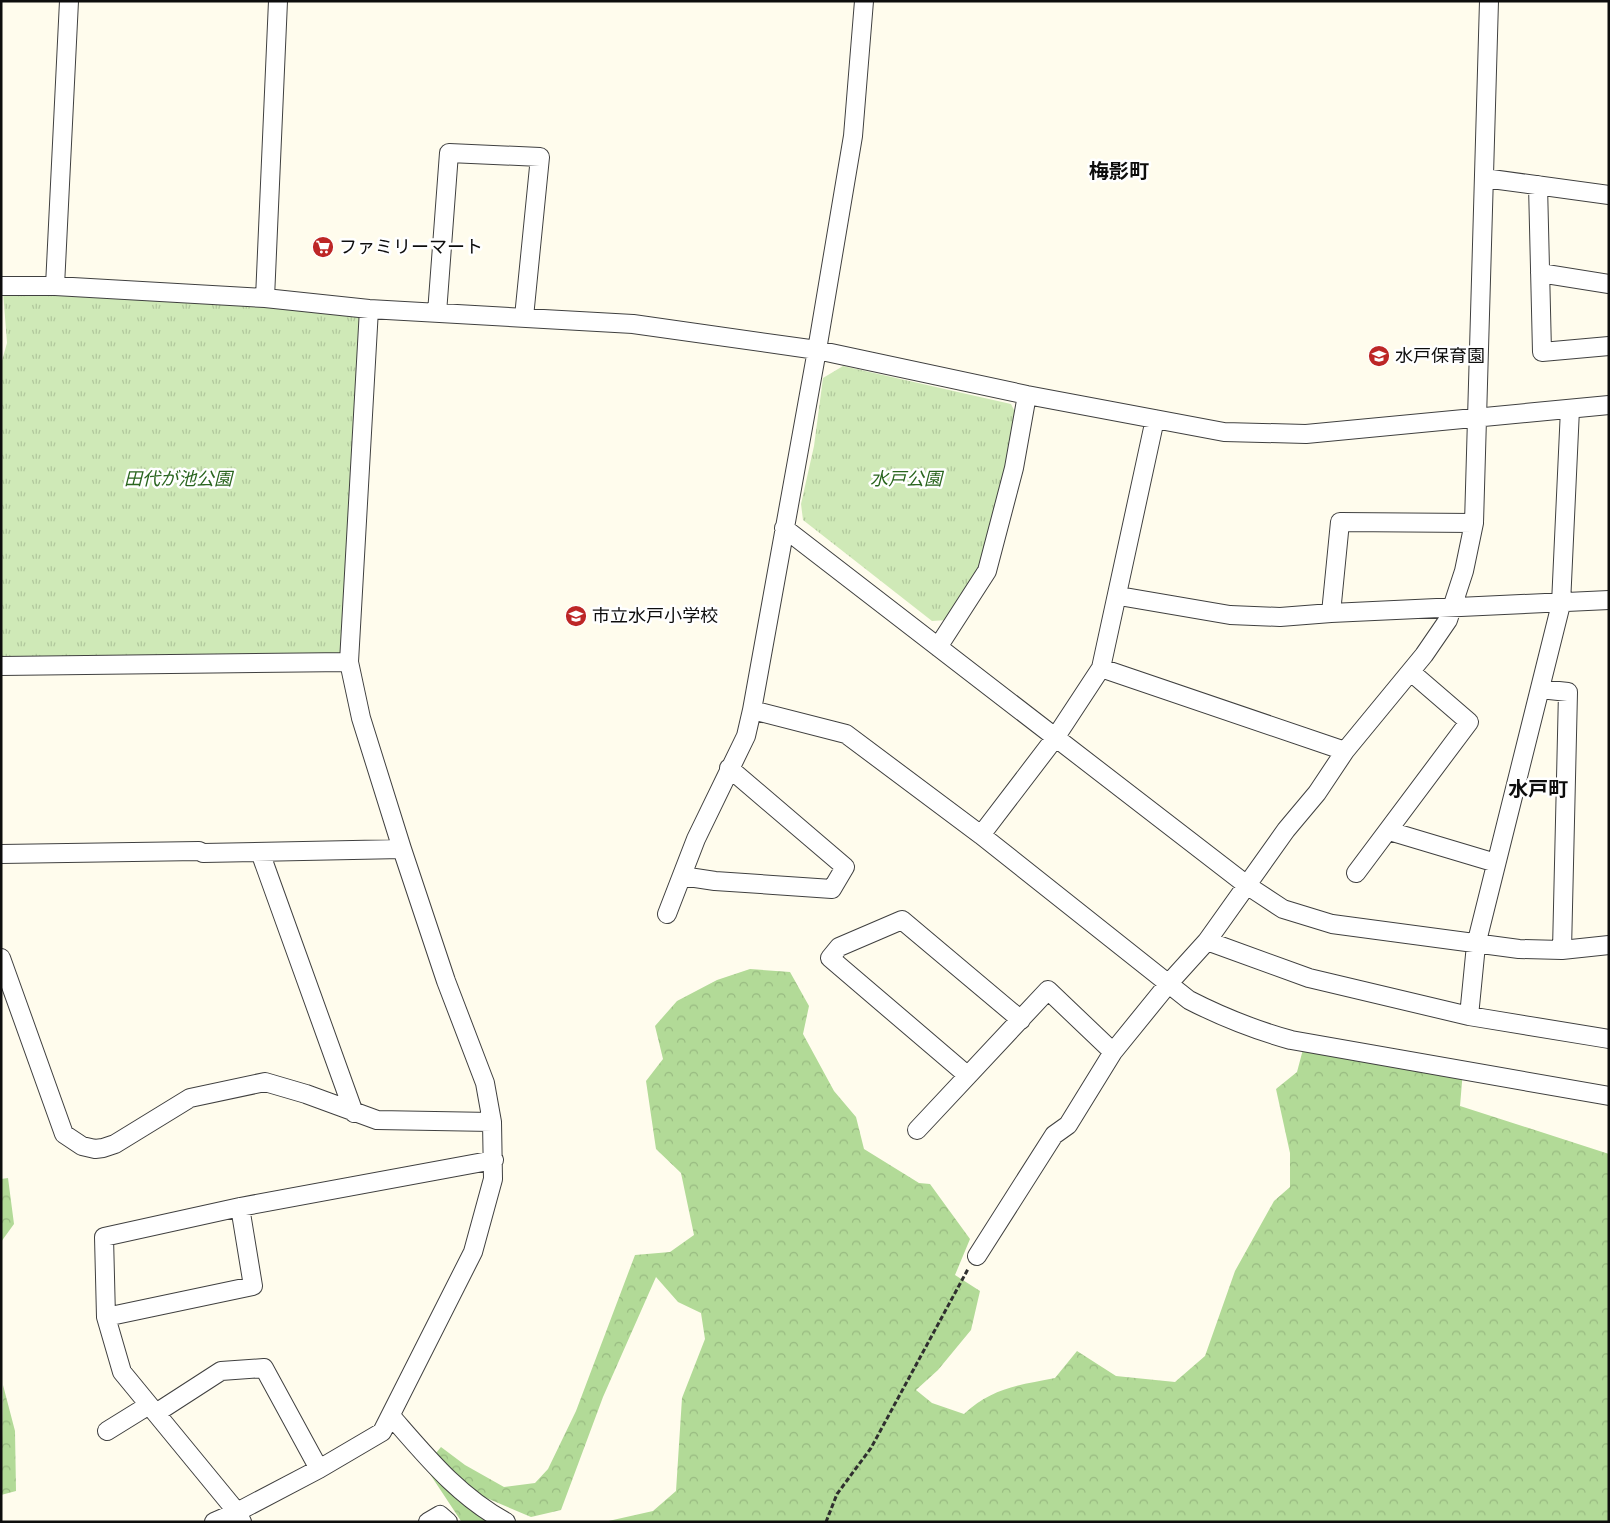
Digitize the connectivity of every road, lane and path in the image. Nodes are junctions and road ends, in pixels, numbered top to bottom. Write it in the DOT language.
graph roads {
  1 [pos="69,1"];
  2 [pos="278,1"];
  3 [pos="864,1"];
  4 [pos="1489,1"];
  5 [pos="1484,178"];
  6 [pos="1538,185"];
  7 [pos="1609,195"];
  8 [pos="1540,273"];
  9 [pos="1609,284"];
  10 [pos="1,286"];
  11 [pos="55,286"];
  12 [pos="265,298"];
  13 [pos="368,309"];
  14 [pos="437,312"];
  15 [pos="524,317"];
  16 [pos="1609,346"];
  17 [pos="817,350"];
  18 [pos="1027,396"];
  19 [pos="1609,405"];
  20 [pos="1570,410"];
  21 [pos="1478,416"];
  22 [pos="1155,419"];
  23 [pos="1474,523"];
  24 [pos="784,528"];
  25 [pos="1119,596"];
  26 [pos="1609,600"];
  27 [pos="1561,604"];
  28 [pos="1450,608"];
  29 [pos="1331,613"];
  30 [pos="938,647"];
  31 [pos="349,662"];
  32 [pos="1,666"];
  33 [pos="1101,668"];
  34 [pos="1411,672"];
  35 [pos="1540,689"];
  36 [pos="752,710"];
  37 [pos="1055,738"];
  38 [pos="1345,751"];
  39 [pos="729,768"];
  40 [pos="1389,831"];
  41 [pos="981,835"];
  42 [pos="402,849"];
  43 [pos="260,852"];
  44 [pos="1,854"];
  45 [pos="1496,863"];
  46 [pos="1356,873"];
  47 [pos="682,876"];
  48 [pos="1248,886"];
  49 [pos="667,914"];
  50 [pos="1207,941"];
  51 [pos="1476,945"];
  52 [pos="1609,945"];
  53 [pos="1562,950"];
  54 [pos="1,958"];
  55 [pos="1169,983"];
  56 [pos="1469,1016"];
  57 [pos="1021,1020"];
  58 [pos="1609,1039"];
  59 [pos="1113,1052"];
  60 [pos="967,1076"];
  61 [pos="1609,1096"];
  62 [pos="354,1113"];
  63 [pos="492,1122"];
  64 [pos="917,1130"];
  65 [pos="494,1160"];
  66 [pos="240,1207"];
  67 [pos="977,1256"];
  68 [pos="106,1317"];
  69 [pos="152,1409"];
  70 [pos="391,1416"];
  71 [pos="108,1431"];
  72 [pos="319,1469"];
  73 [pos="240,1517"];
  74 [pos="214,1522"];
  75 [pos="428,1522"];
  76 [pos="448,1522"];
  77 [pos="506,1522"];
  78 [pos="826,1522"];
  1 -- 11 [label="street"];
  2 -- 12 [label="street"];
  3 -- 17 [label="street"];
  4 -- 5 [label="street"];
  5 -- 6 [label="street"];
  5 -- 21 [label="street"];
  6 -- 7 [label="street"];
  6 -- 8 [label="street"];
  8 -- 9 [label="street"];
  8 -- 16 [label="street"];
  10 -- 11 [label="street"];
  11 -- 12 [label="street"];
  12 -- 13 [label="street"];
  13 -- 14 [label="street"];
  13 -- 31 [label="street"];
  14 -- 15 [label="street"];
  14 -- 15 [label="street"];
  15 -- 17 [label="street"];
  17 -- 18 [label="street"];
  17 -- 24 [label="street"];
  18 -- 22 [label="street"];
  18 -- 30 [label="street"];
  19 -- 20 [label="street"];
  20 -- 21 [label="street"];
  20 -- 27 [label="street"];
  21 -- 22 [label="street"];
  21 -- 23 [label="street"];
  22 -- 25 [label="street"];
  23 -- 28 [label="street"];
  23 -- 29 [label="street"];
  24 -- 30 [label="street"];
  24 -- 36 [label="street"];
  25 -- 29 [label="street"];
  25 -- 33 [label="street"];
  26 -- 27 [label="street"];
  27 -- 28 [label="street"];
  27 -- 35 [label="street"];
  28 -- 29 [label="street"];
  28 -- 34 [label="street"];
  30 -- 37 [label="street"];
  31 -- 32 [label="street"];
  31 -- 42 [label="street"];
  33 -- 37 [label="street"];
  33 -- 38 [label="street"];
  34 -- 38 [label="street"];
  34 -- 40 [label="street"];
  35 -- 45 [label="street"];
  35 -- 53 [label="street"];
  36 -- 39 [label="street"];
  36 -- 41 [label="street"];
  37 -- 41 [label="street"];
  37 -- 48 [label="street"];
  38 -- 48 [label="street"];
  39 -- 47 [label="street"];
  39 -- 47 [label="street"];
  40 -- 45 [label="street"];
  40 -- 46 [label="street"];
  41 -- 55 [label="street"];
  42 -- 43 [label="street"];
  42 -- 63 [label="street"];
  43 -- 44 [label="street"];
  43 -- 62 [label="street"];
  45 -- 51 [label="street"];
  47 -- 49 [label="street"];
  48 -- 50 [label="street"];
  48 -- 51 [label="street"];
  50 -- 55 [label="street"];
  50 -- 56 [label="street"];
  51 -- 53 [label="street"];
  51 -- 56 [label="street"];
  52 -- 53 [label="street"];
  54 -- 62 [label="street"];
  55 -- 59 [label="street"];
  55 -- 61 [label="street"];
  56 -- 58 [label="street"];
  57 -- 59 [label="street"];
  57 -- 60 [label="street"];
  57 -- 60 [label="street"];
  59 -- 67 [label="street"];
  60 -- 64 [label="street"];
  62 -- 63 [label="street"];
  63 -- 65 [label="street"];
  65 -- 66 [label="street"];
  65 -- 70 [label="street"];
  66 -- 68 [label="street"];
  66 -- 68 [label="street"];
  67 -- 78 [label="path"];
  68 -- 69 [label="street"];
  69 -- 71 [label="street"];
  69 -- 72 [label="street"];
  69 -- 73 [label="street"];
  70 -- 72 [label="street"];
  70 -- 77 [label="street"];
  72 -- 73 [label="street"];
  73 -- 74 [label="street"];
  75 -- 76 [label="street"];
}
